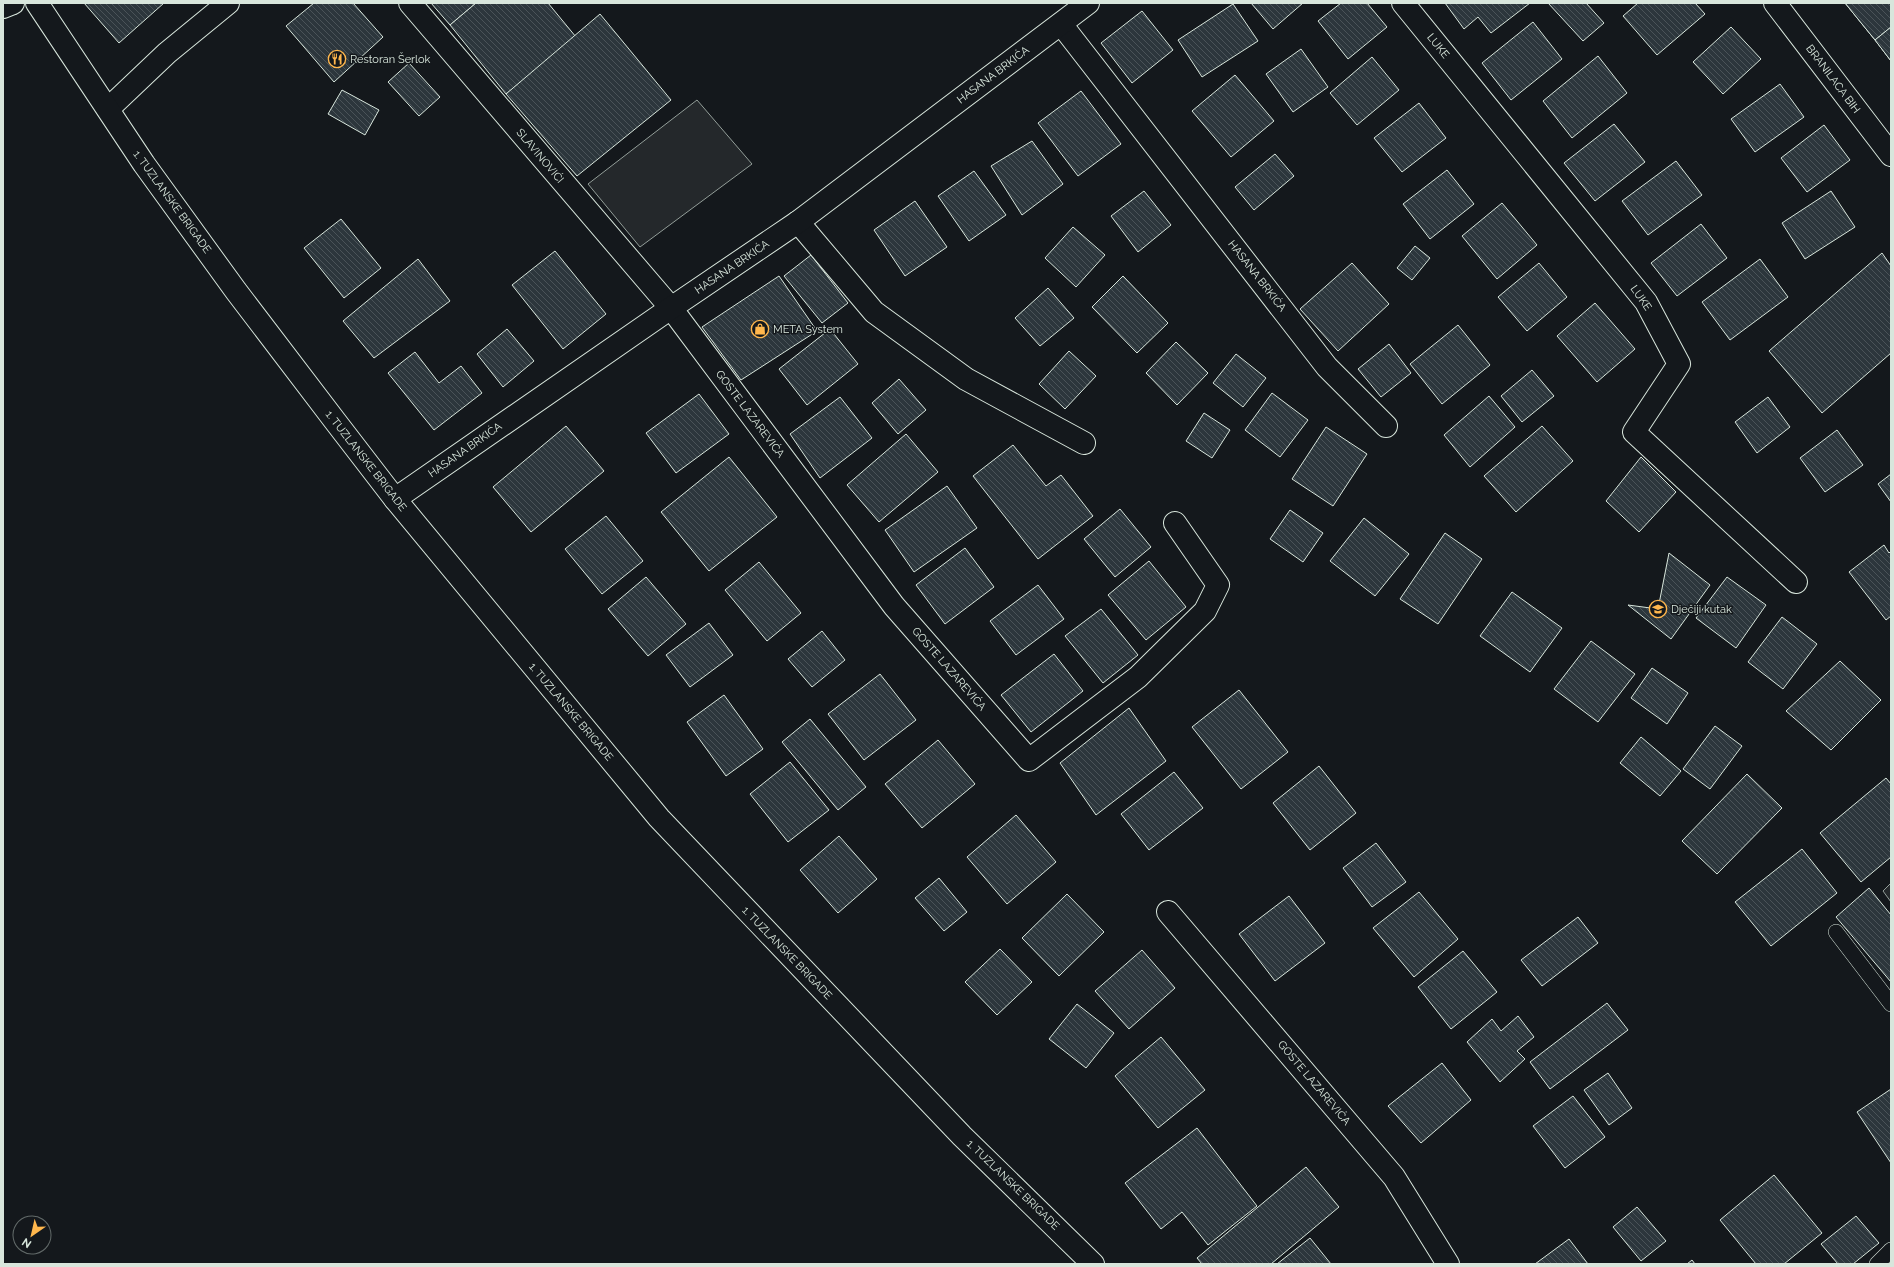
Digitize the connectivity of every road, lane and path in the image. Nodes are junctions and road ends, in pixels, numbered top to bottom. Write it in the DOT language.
graph roads {
  1 [pos="13,3"];
  2 [pos="37,3"];
  3 [pos="228,3"];
  4 [pos="410,3"];
  5 [pos="1088,3"];
  6 [pos="1403,3"];
  7 [pos="1775,3"];
  8 [pos="3,7"];
  9 [pos="1061,24"];
  10 [pos="108,109"];
  11 [pos="1891,155"];
  12 [pos="798,222"];
  13 [pos="671,308"];
  14 [pos="1386,426"];
  15 [pos="1084,443"];
  16 [pos="395,499"];
  17 [pos="1175,523"];
  18 [pos="1796,582"];
  19 [pos="1168,912"];
  20 [pos="1836,932"];
  21 [pos="1891,1004"];
  22 [pos="1891,1250"];
  23 [pos="1093,1264"];
  24 [pos="1448,1264"];
  25 [pos="1877,1264"];
  1 -- 8 [label="street"];
  2 -- 10 [label="street, 1. TUZLANSKE BRIGADE"];
  3 -- 10 [label="street"];
  4 -- 13 [label="street, SLAVINOVIĆI"];
  5 -- 9 [label="street, HASANA BRKIĆA"];
  6 -- 18 [label="street, LUKE"];
  7 -- 11 [label="street, BRANILACA BIH"];
  9 -- 12 [label="street, HASANA BRKIĆA"];
  9 -- 14 [label="street, HASANA BRKIĆA"];
  10 -- 16 [label="street, 1. TUZLANSKE BRIGADE"];
  12 -- 13 [label="street, HASANA BRKIĆA"];
  12 -- 15 [label="street"];
  13 -- 16 [label="street, HASANA BRKIĆA"];
  13 -- 17 [label="street, GOSTE LAZAREVIĆA"];
  16 -- 23 [label="street, 1. TUZLANSKE BRIGADE"];
  19 -- 24 [label="street, GOSTE LAZAREVIĆA"];
  20 -- 21 [label="lane"];
  22 -- 25 [label="lane"];
}
